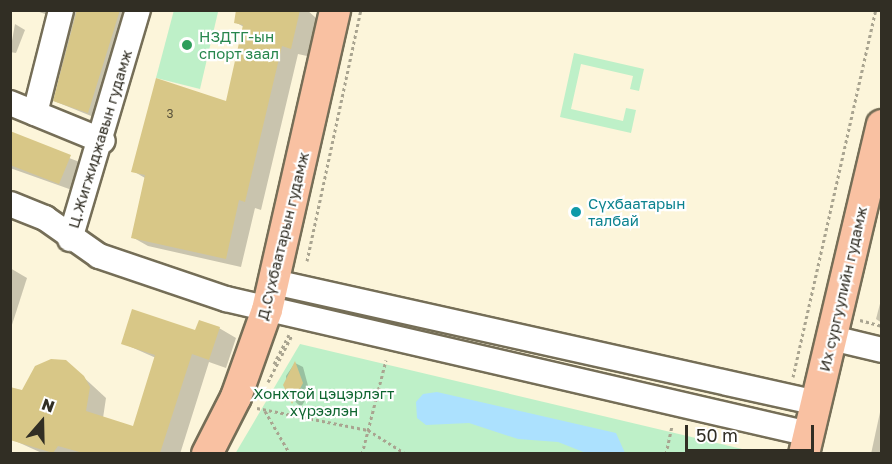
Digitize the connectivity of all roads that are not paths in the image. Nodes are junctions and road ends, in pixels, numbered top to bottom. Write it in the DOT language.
graph roads {
  1 [pos="61,10"];
  2 [pos="138,10"];
  3 [pos="335,10"];
  4 [pos="10,103"];
  5 [pos="35,113"];
  6 [pos="882,125"];
  7 [pos="103,141"];
  8 [pos="10,204"];
  9 [pos="70,239"];
  10 [pos="270,296"];
  11 [pos="351,300"];
  12 [pos="345,328"];
  13 [pos="832,338"];
  14 [pos="882,350"];
  15 [pos="742,387"];
  16 [pos="817,403"];
  17 [pos="736,417"];
  18 [pos="806,444"];
  19 [pos="207,453"];
  1 -- 5 [label="street"];
  2 -- 7 [label="street, Ц.Жигжиджавын гудамж"];
  3 -- 10 [label="main road, Д.Сүхбаатарын гудамж"];
  4 -- 5 [label="street"];
  5 -- 7 [label="street"];
  6 -- 13 [label="main road, Их сургуулийн гудамж"];
  7 -- 9 [label="street, Ц.Жигжиджавын гудамж"];
  8 -- 9 [label="street"];
  9 -- 10 [label="street, Ц.Жигжиджавын гудамж"];
  10 -- 11 [label="street"];
  10 -- 12 [label="street"];
  10 -- 19 [label="main road, Д.Сүхбаатарын гудамж"];
  11 -- 12 [label="street"];
  11 -- 15 [label="street"];
  12 -- 17 [label="street"];
  13 -- 14 [label="street"];
  13 -- 16 [label="main road, Их сургуулийн гудамж"];
  15 -- 16 [label="street"];
  15 -- 17 [label="street"];
  16 -- 18 [label="main road, Их сургуулийн гудамж"];
  17 -- 18 [label="street"];
}
